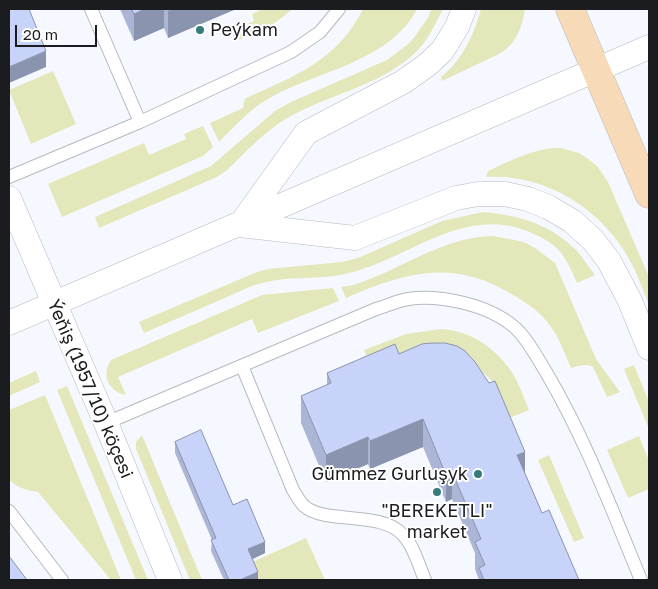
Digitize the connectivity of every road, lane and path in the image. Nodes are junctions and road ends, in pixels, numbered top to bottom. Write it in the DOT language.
graph roads {
  1 [pos="91,9"];
  2 [pos="339,9"];
  3 [pos="464,9"];
  4 [pos="570,9"];
  5 [pos="649,47"];
  6 [pos="596,70"];
  7 [pos="140,122"];
  8 [pos="9,177"];
  9 [pos="649,194"];
  10 [pos="9,198"];
  11 [pos="240,225"];
  12 [pos="54,303"];
  13 [pos="9,323"];
  14 [pos="649,348"];
  15 [pos="242,366"];
  16 [pos="106,423"];
  17 [pos="9,511"];
  18 [pos="62,580"];
  19 [pos="170,580"];
  20 [pos="425,580"];
  21 [pos="641,580"];
  1 -- 7 [label="lane"];
  2 -- 7 [label="lane"];
  3 -- 11 [label="street"];
  4 -- 6 [label="main road"];
  5 -- 6 [label="street"];
  6 -- 9 [label="main road"];
  6 -- 11 [label="street"];
  7 -- 8 [label="lane"];
  10 -- 12 [label="street, Ýeňiş (1957/10) köçesi"];
  11 -- 12 [label="street"];
  11 -- 14 [label="street"];
  12 -- 13 [label="street"];
  12 -- 16 [label="street, Ýeňiş (1957/10) köçesi"];
  15 -- 16 [label="lane"];
  15 -- 20 [label="lane"];
  15 -- 21 [label="lane"];
  16 -- 19 [label="street, Ýeňiş (1957/10) köçesi"];
  17 -- 18 [label="lane"];
}
